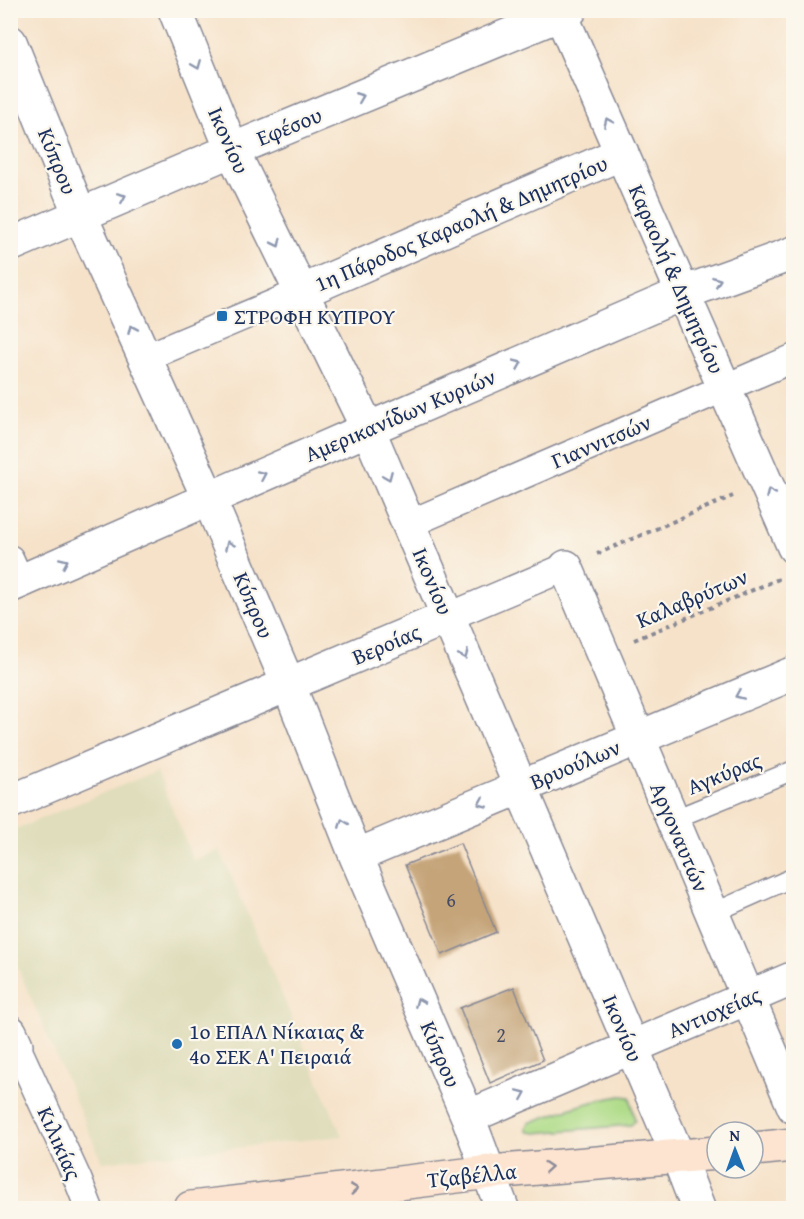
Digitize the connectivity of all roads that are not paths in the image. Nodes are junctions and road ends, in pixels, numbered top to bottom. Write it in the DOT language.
graph roads {
  1 [pos="175,10"];
  2 [pos="563,12"];
  3 [pos="10,42"];
  4 [pos="232,150"];
  5 [pos="622,153"];
  6 [pos="80,215"];
  7 [pos="10,245"];
  8 [pos="794,253"];
  9 [pos="301,292"];
  10 [pos="683,293"];
  11 [pos="145,358"];
  12 [pos="794,358"];
  13 [pos="724,388"];
  14 [pos="368,429"];
  15 [pos="209,499"];
  16 [pos="409,524"];
  17 [pos="788,562"];
  18 [pos="566,567"];
  19 [pos="14,575"];
  20 [pos="448,617"];
  21 [pos="794,673"];
  22 [pos="289,686"];
  23 [pos="638,737"];
  24 [pos="794,770"];
  25 [pos="521,787"];
  26 [pos="10,802"];
  27 [pos="672,819"];
  28 [pos="356,856"];
  29 [pos="794,877"];
  30 [pos="713,913"];
  31 [pos="794,978"];
  32 [pos="747,998"];
  33 [pos="12,1041"];
  34 [pos="632,1047"];
  35 [pos="794,1107"];
  36 [pos="468,1117"];
  37 [pos="794,1145"];
  38 [pos="765,1148"];
  39 [pos="705,1154"];
  40 [pos="678,1156"];
  41 [pos="490,1172"];
  42 [pos="89,1209"];
  43 [pos="191,1209"];
  44 [pos="502,1209"];
  45 [pos="698,1209"];
  1 -- 4 [label="street, Ικονίου, one-way"];
  4 -- 2 [label="street, Εφέσου, one-way"];
  5 -- 2 [label="street, Καραολή & Δημητρίου, one-way"];
  3 -- 6 [label="street, Κύπρου"];
  6 -- 4 [label="street, Εφέσου, one-way"];
  4 -- 9 [label="street, Ικονίου, one-way"];
  5 -- 9 [label="street, 1η Πάροδος Καραολή & Δημητρίου"];
  5 -- 10 [label="street, Καραολή & Δημητρίου"];
  6 -- 7 [label="street, Εφέσου"];
  11 -- 6 [label="street, Κύπρου, one-way"];
  10 -- 8 [label="street, Αμερικανίδων Κυριών, one-way"];
  9 -- 11 [label="street"];
  9 -- 14 [label="street, Ικονίου"];
  10 -- 13 [label="street, Καραολή & Δημητρίου"];
  14 -- 10 [label="street, Αμερικανίδων Κυριών, one-way"];
  11 -- 15 [label="street, Κύπρου"];
  12 -- 13 [label="street, Γιαννιτσών"];
  13 -- 16 [label="street, Γιαννιτσών"];
  17 -- 13 [label="street, Καραολή & Δημητρίου, one-way"];
  15 -- 14 [label="street, Αμερικανίδων Κυριών, one-way"];
  14 -- 16 [label="street, Ικονίου, one-way"];
  19 -- 15 [label="street, Αμερικανίδων Κυριών, one-way"];
  22 -- 15 [label="street, Κύπρου, one-way"];
  16 -- 20 [label="street, Ικονίου"];
  18 -- 20 [label="street, Βεροίας"];
  18 -- 23 [label="street, Αργοναυτών"];
  20 -- 22 [label="street, Βεροίας"];
  20 -- 25 [label="street, Ικονίου, one-way"];
  21 -- 23 [label="street, Βρυούλων, one-way"];
  22 -- 26 [label="street, Βεροίας"];
  28 -- 22 [label="street, Κύπρου, one-way"];
  23 -- 25 [label="street, Βρυούλων"];
  23 -- 27 [label="street, Αργοναυτών"];
  24 -- 27 [label="lane, Αγκύρας"];
  25 -- 28 [label="street, Βρυούλων, one-way"];
  25 -- 34 [label="street, Ικονίου"];
  27 -- 30 [label="street, Αργοναυτών"];
  36 -- 28 [label="street, Κύπρου, one-way"];
  29 -- 30 [label="lane"];
  30 -- 32 [label="street, Αργοναυτών"];
  31 -- 32 [label="street, Αντιοχείας"];
  32 -- 34 [label="street, Αντιοχείας"];
  32 -- 35 [label="street, Αργοναυτών"];
  33 -- 42 [label="street, Κιλικίας"];
  36 -- 34 [label="street, Αντιοχείας, one-way"];
  34 -- 40 [label="street, Ικονίου"];
  36 -- 41 [label="street, Κύπρου"];
  37 -- 38 [label="main road"];
  39 -- 40 [label="main road, Τζαβέλλα"];
  41 -- 40 [label="main road, Τζαβέλλα, one-way"];
  40 -- 45 [label="street, Ικονίου"];
  43 -- 41 [label="main road, Τζαβέλλα, one-way"];
  41 -- 44 [label="street, Κύπρου"];
}
